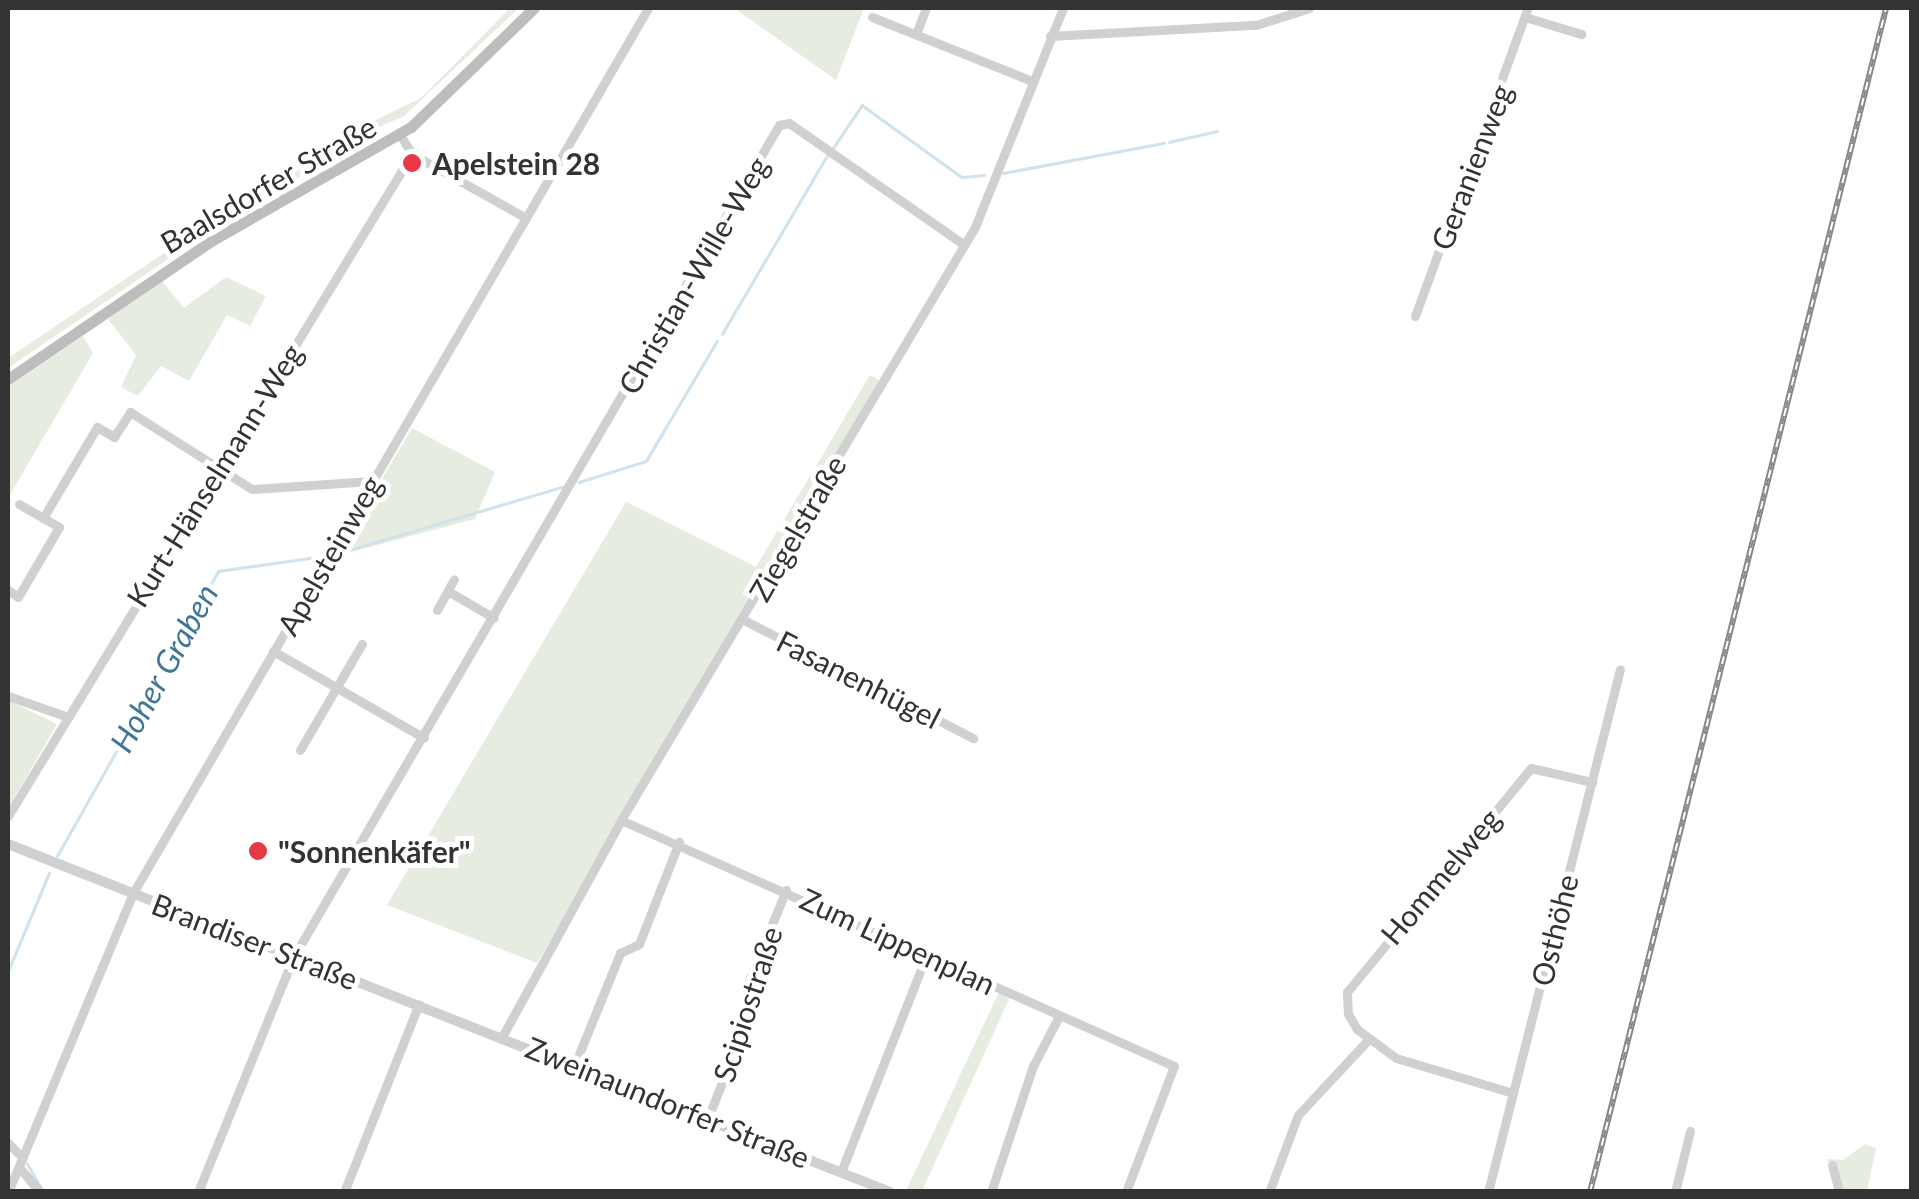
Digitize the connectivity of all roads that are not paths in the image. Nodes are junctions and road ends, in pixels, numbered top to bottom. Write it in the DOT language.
graph roads {
  1 [pos="534,8"];
  2 [pos="648,8"];
  3 [pos="926,8"];
  4 [pos="1063,8"];
  5 [pos="1309,8"];
  6 [pos="1526,12"];
  7 [pos="872,17"];
  8 [pos="916,34"];
  9 [pos="1581,34"];
  10 [pos="1050,36"];
  11 [pos="1032,81"];
  12 [pos="400,135"];
  13 [pos="412,154"];
  14 [pos="526,218"];
  15 [pos="963,244"];
  16 [pos="1415,316"];
  17 [pos="8,379"];
  18 [pos="219,468"];
  19 [pos="371,481"];
  20 [pos="19,504"];
  21 [pos="43,518"];
  22 [pos="454,579"];
  23 [pos="8,590"];
  24 [pos="448,591"];
  25 [pos="437,610"];
  26 [pos="494,618"];
  27 [pos="744,620"];
  28 [pos="362,644"];
  29 [pos="273,651"];
  30 [pos="1620,669"];
  31 [pos="337,688"];
  32 [pos="8,696"];
  33 [pos="65,716"];
  34 [pos="424,738"];
  35 [pos="972,738"];
  36 [pos="300,750"];
  37 [pos="1592,782"];
  38 [pos="8,816"];
  39 [pos="621,820"];
  40 [pos="679,842"];
  41 [pos="8,844"];
  42 [pos="786,890"];
  43 [pos="133,893"];
  44 [pos="927,954"];
  45 [pos="294,956"];
  46 [pos="419,1004"];
  47 [pos="1059,1016"];
  48 [pos="503,1035"];
  49 [pos="1368,1040"];
  50 [pos="575,1064"];
  51 [pos="1513,1093"];
  52 [pos="708,1118"];
  53 [pos="1690,1130"];
  54 [pos="8,1143"];
  55 [pos="21,1163"];
  56 [pos="1832,1166"];
  57 [pos="840,1172"];
  58 [pos="8,1192"];
  59 [pos="40,1192"];
  60 [pos="198,1192"];
  61 [pos="344,1192"];
  62 [pos="890,1192"];
  63 [pos="991,1192"];
  64 [pos="1126,1192"];
  65 [pos="1269,1192"];
  66 [pos="1488,1192"];
  67 [pos="1675,1192"];
  68 [pos="1839,1192"];
  1 -- 12 [label="main road, Baalsdorfer Straße"];
  2 -- 14 [label="street, Apelsteinweg"];
  3 -- 8 [label="street"];
  4 -- 10 [label="street, Ziegelstraße"];
  5 -- 10 [label="street"];
  6 -- 9 [label="street, Geranienweg"];
  6 -- 16 [label="street, Geranienweg"];
  7 -- 8 [label="street"];
  8 -- 11 [label="street"];
  10 -- 11 [label="street, Ziegelstraße"];
  11 -- 15 [label="street, Ziegelstraße"];
  12 -- 13 [label="street"];
  12 -- 17 [label="main road, Baalsdorfer Straße"];
  13 -- 14 [label="street"];
  13 -- 18 [label="street, Kurt-Hänselmann-Weg"];
  14 -- 19 [label="street, Apelsteinweg"];
  15 -- 26 [label="street, Christian-Wille-Weg"];
  15 -- 27 [label="street, Ziegelstraße"];
  18 -- 19 [label="street"];
  18 -- 21 [label="street"];
  18 -- 33 [label="street, Kurt-Hänselmann-Weg"];
  19 -- 29 [label="street, Apelsteinweg"];
  20 -- 21 [label="street"];
  21 -- 23 [label="street"];
  22 -- 24 [label="street"];
  24 -- 25 [label="street"];
  24 -- 26 [label="street"];
  26 -- 34 [label="street, Christian-Wille-Weg"];
  27 -- 35 [label="street, Fasanenhügel"];
  27 -- 39 [label="street, Ziegelstraße"];
  28 -- 31 [label="street"];
  29 -- 31 [label="street"];
  29 -- 43 [label="street, Apelsteinweg"];
  30 -- 37 [label="street, Osthöhe"];
  31 -- 34 [label="street"];
  31 -- 36 [label="street"];
  32 -- 33 [label="street"];
  33 -- 38 [label="street, Kurt-Hänselmann-Weg"];
  34 -- 45 [label="street, Christian-Wille-Weg"];
  37 -- 49 [label="street, Hommelweg"];
  37 -- 51 [label="street, Osthöhe"];
  39 -- 40 [label="street, Zum Lippenplan"];
  39 -- 48 [label="street, Ziegelstraße"];
  40 -- 42 [label="street, Zum Lippenplan"];
  40 -- 50 [label="street"];
  41 -- 43 [label="street, Brandiser Straße"];
  42 -- 44 [label="street, Zum Lippenplan"];
  42 -- 52 [label="street, Scipiostraße"];
  43 -- 45 [label="street, Brandiser Straße"];
  43 -- 55 [label="street, Apelsteinweg"];
  44 -- 47 [label="street, Zum Lippenplan"];
  44 -- 57 [label="street"];
  45 -- 46 [label="street, Brandiser Straße"];
  45 -- 60 [label="street, Christian-Wille-Weg"];
  46 -- 48 [label="street, Brandiser Straße"];
  46 -- 61 [label="street"];
  47 -- 63 [label="street"];
  47 -- 64 [label="street, Zum Lippenplan"];
  48 -- 50 [label="street, Zweinaundorfer Straße"];
  49 -- 51 [label="street"];
  49 -- 65 [label="street"];
  50 -- 52 [label="street, Zweinaundorfer Straße"];
  51 -- 66 [label="street, Osthöhe"];
  52 -- 57 [label="street, Zweinaundorfer Straße"];
  53 -- 67 [label="street"];
  54 -- 55 [label="street"];
  55 -- 58 [label="street, Apelsteinweg"];
  55 -- 59 [label="street"];
  56 -- 68 [label="street"];
  57 -- 62 [label="street, Zweinaundorfer Straße"];
}
